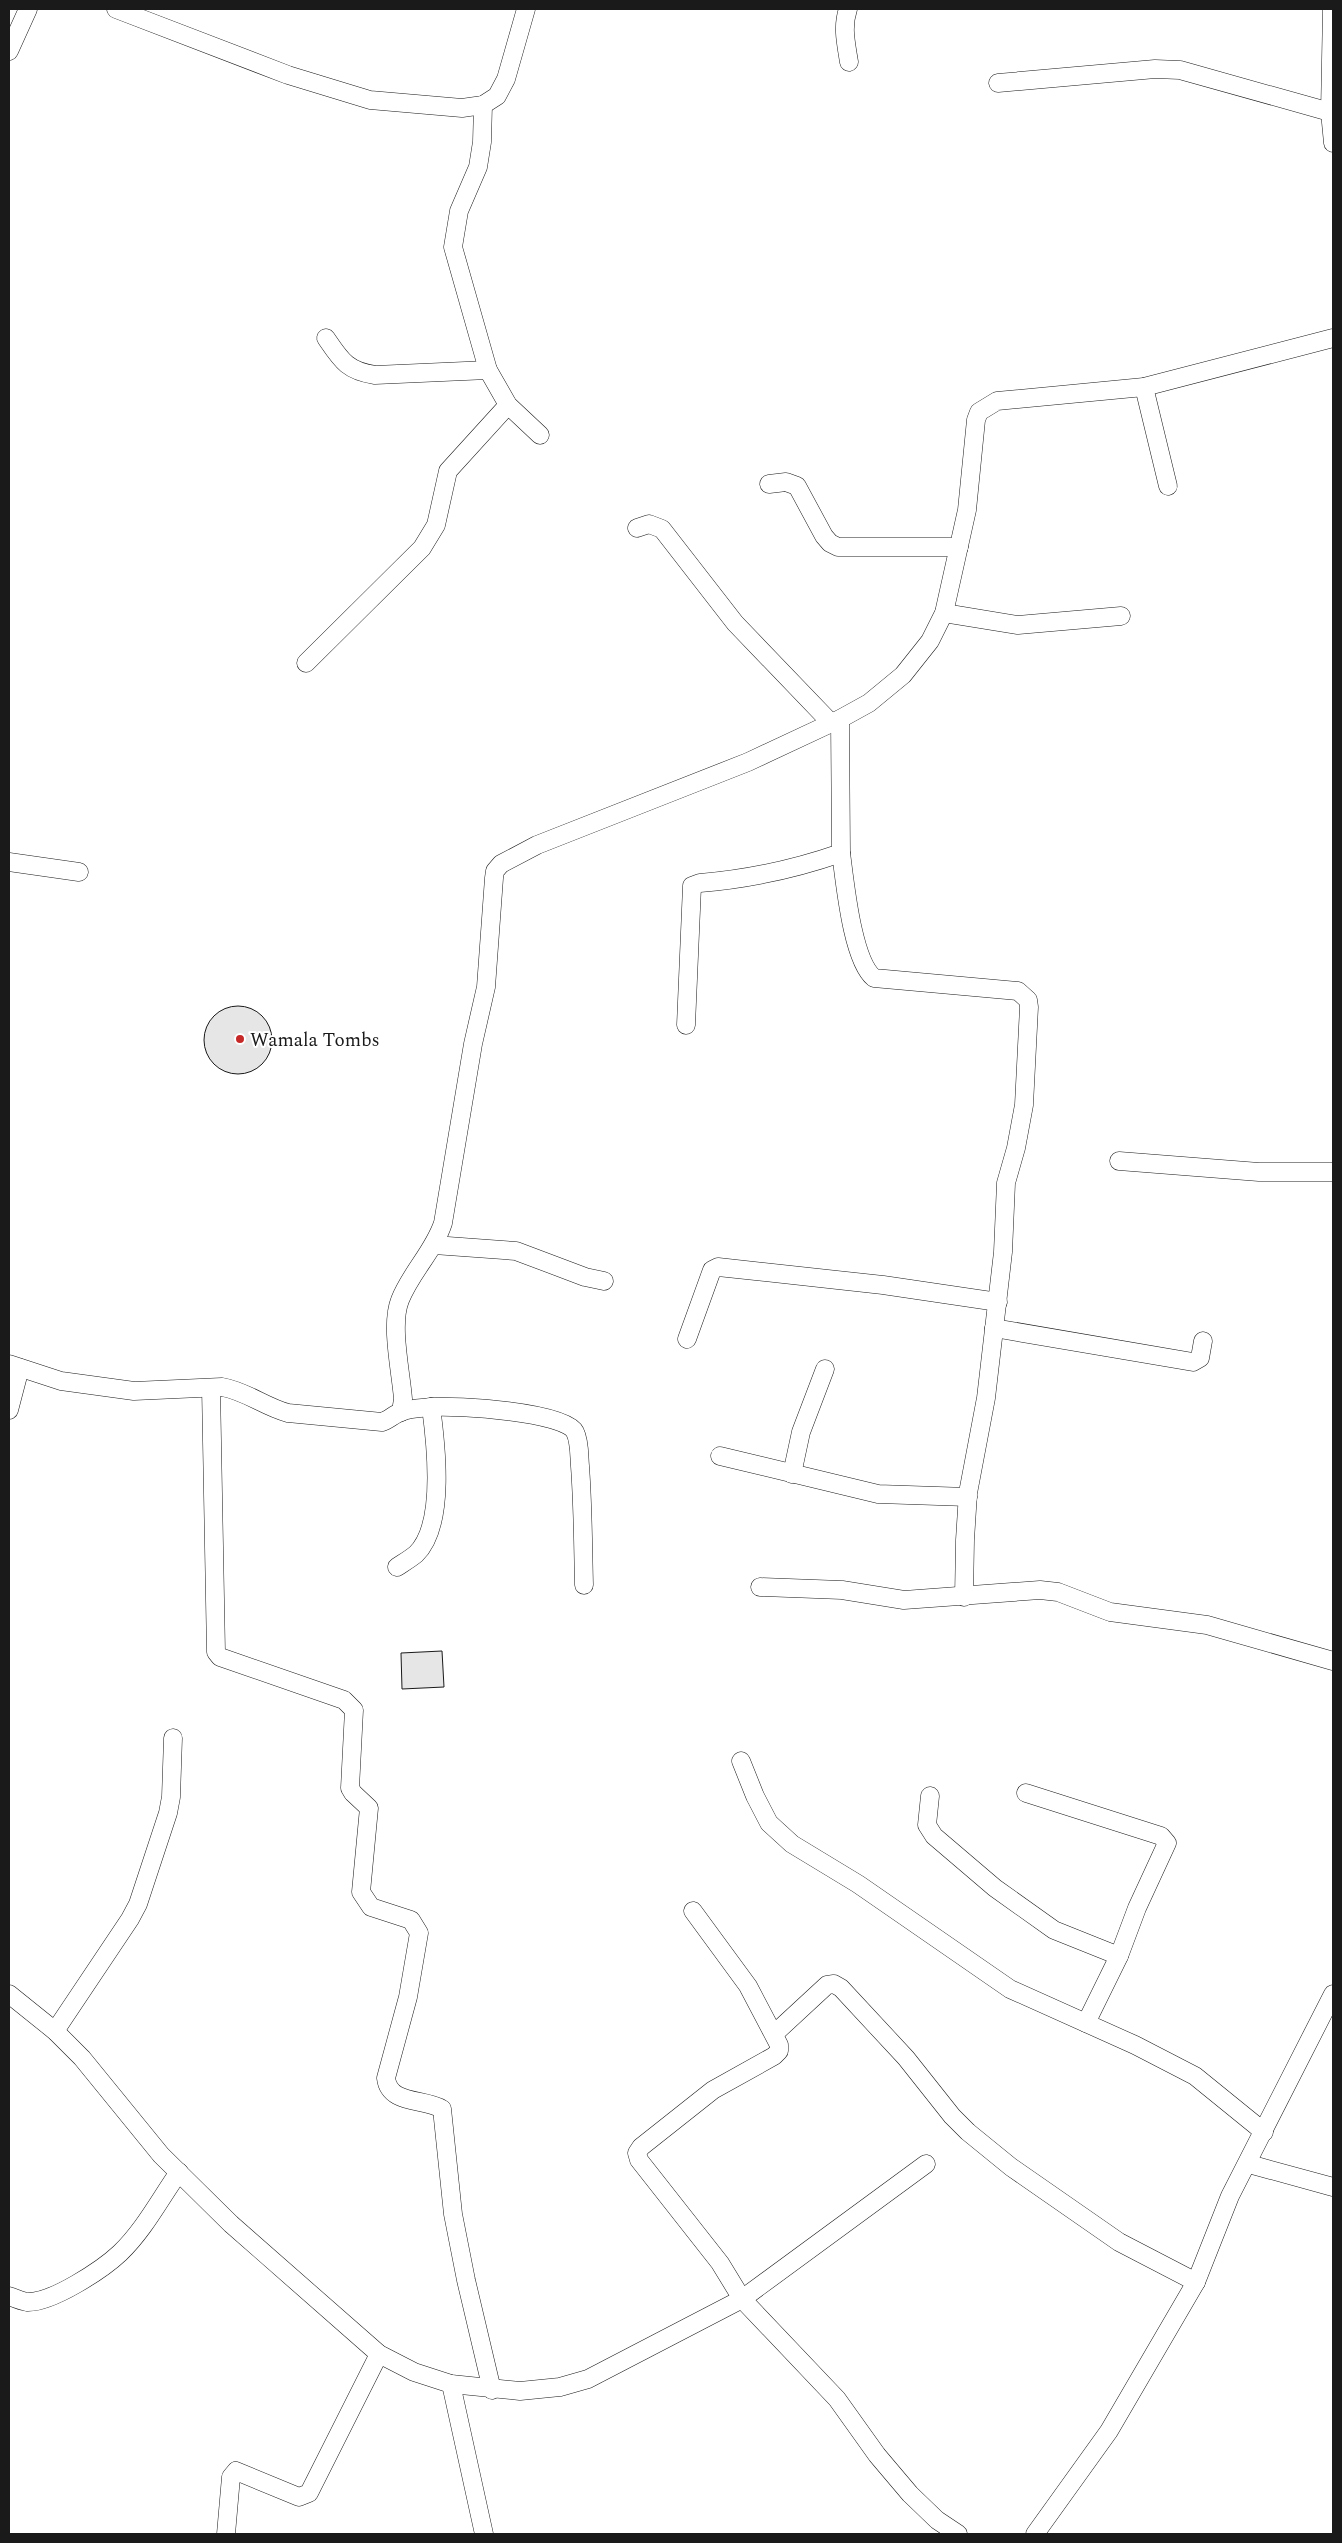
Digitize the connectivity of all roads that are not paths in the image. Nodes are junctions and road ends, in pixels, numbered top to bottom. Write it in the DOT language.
graph roads {
  1 [pos="28,9"];
  2 [pos="116,9"];
  3 [pos="526,9"];
  4 [pos="848,9"];
  5 [pos="1332,9"];
  6 [pos="9,51"];
  7 [pos="849,62"];
  8 [pos="998,84"];
  9 [pos="483,105"];
  10 [pos="1330,112"];
  11 [pos="1333,142"];
  12 [pos="326,338"];
  13 [pos="1333,338"];
  14 [pos="488,370"];
  15 [pos="1144,387"];
  16 [pos="508,405"];
  17 [pos="540,435"];
  18 [pos="769,484"];
  19 [pos="1168,486"];
  20 [pos="637,528"];
  21 [pos="959,547"];
  22 [pos="944,613"];
  23 [pos="1121,616"];
  24 [pos="306,663"];
  25 [pos="836,721"];
  26 [pos="841,853"];
  27 [pos="9,862"];
  28 [pos="79,872"];
  29 [pos="686,1025"];
  30 [pos="1119,1161"];
  31 [pos="1333,1172"];
  32 [pos="434,1245"];
  33 [pos="604,1281"];
  34 [pos="998,1302"];
  35 [pos="994,1328"];
  36 [pos="687,1339"];
  37 [pos="1203,1342"];
  38 [pos="14,1366"];
  39 [pos="825,1369"];
  40 [pos="211,1388"];
  41 [pos="431,1407"];
  42 [pos="9,1410"];
  43 [pos="401,1412"];
  44 [pos="720,1456"];
  45 [pos="792,1474"];
  46 [pos="968,1497"];
  47 [pos="396,1567"];
  48 [pos="584,1585"];
  49 [pos="760,1587"];
  50 [pos="964,1597"];
  51 [pos="1333,1661"];
  52 [pos="174,1738"];
  53 [pos="741,1761"];
  54 [pos="1026,1793"];
  55 [pos="930,1796"];
  56 [pos="693,1912"];
  57 [pos="1119,1956"];
  58 [pos="9,1994"];
  59 [pos="1333,1994"];
  60 [pos="1086,2023"];
  61 [pos="56,2031"];
  62 [pos="774,2034"];
  63 [pos="1264,2132"];
  64 [pos="926,2164"];
  65 [pos="1249,2164"];
  66 [pos="179,2172"];
  67 [pos="1333,2187"];
  68 [pos="1196,2282"];
  69 [pos="9,2296"];
  70 [pos="742,2299"];
  71 [pos="379,2354"];
  72 [pos="451,2384"];
  73 [pos="492,2390"];
  74 [pos="226,2534"];
  75 [pos="484,2534"];
  76 [pos="958,2534"];
  77 [pos="1035,2534"];
  1 -- 6 [label="street"];
  2 -- 9 [label="street"];
  3 -- 9 [label="street"];
  4 -- 7 [label="street"];
  5 -- 10 [label="street"];
  8 -- 10 [label="street"];
  9 -- 14 [label="street"];
  10 -- 11 [label="street"];
  12 -- 14 [label="street"];
  13 -- 15 [label="street"];
  14 -- 16 [label="street"];
  15 -- 19 [label="street"];
  15 -- 21 [label="street"];
  16 -- 17 [label="street"];
  16 -- 24 [label="street"];
  18 -- 21 [label="street"];
  20 -- 25 [label="street"];
  21 -- 22 [label="street"];
  22 -- 23 [label="street"];
  22 -- 25 [label="street"];
  25 -- 26 [label="street"];
  25 -- 32 [label="street"];
  26 -- 29 [label="street"];
  26 -- 34 [label="street"];
  27 -- 28 [label="street"];
  30 -- 31 [label="street"];
  32 -- 33 [label="street"];
  32 -- 43 [label="street"];
  34 -- 35 [label="street"];
  34 -- 36 [label="street"];
  35 -- 37 [label="street"];
  35 -- 46 [label="street"];
  38 -- 40 [label="street"];
  38 -- 42 [label="street"];
  39 -- 45 [label="street"];
  40 -- 43 [label="street"];
  40 -- 73 [label="street"];
  41 -- 43 [label="street"];
  41 -- 47 [label="street"];
  41 -- 48 [label="street"];
  44 -- 45 [label="street"];
  45 -- 46 [label="street"];
  46 -- 50 [label="street"];
  49 -- 50 [label="street"];
  50 -- 51 [label="street"];
  52 -- 61 [label="street"];
  53 -- 60 [label="street"];
  54 -- 57 [label="street"];
  55 -- 57 [label="street"];
  56 -- 62 [label="street"];
  57 -- 60 [label="street"];
  58 -- 61 [label="street"];
  59 -- 63 [label="street"];
  60 -- 63 [label="street"];
  61 -- 66 [label="street"];
  62 -- 68 [label="street"];
  62 -- 70 [label="street"];
  63 -- 65 [label="street"];
  64 -- 70 [label="street"];
  65 -- 67 [label="street"];
  65 -- 68 [label="street"];
  66 -- 69 [label="street"];
  66 -- 71 [label="street"];
  68 -- 77 [label="street"];
  70 -- 73 [label="street"];
  70 -- 76 [label="street"];
  71 -- 72 [label="street"];
  71 -- 74 [label="street"];
  72 -- 73 [label="street"];
  72 -- 75 [label="street"];
}
